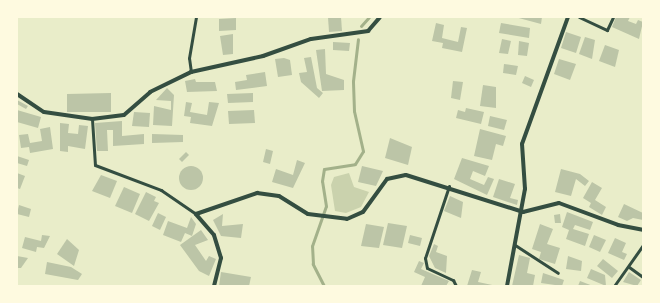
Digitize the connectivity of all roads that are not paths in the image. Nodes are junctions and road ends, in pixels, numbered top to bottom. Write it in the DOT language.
graph roads {
  1 [pos="196,17"];
  2 [pos="380,17"];
  3 [pos="568,17"];
  4 [pos="579,17"];
  5 [pos="612,17"];
  6 [pos="191,72"];
  7 [pos="17,94"];
  8 [pos="92,119"];
  9 [pos="449,186"];
  10 [pos="523,212"];
  11 [pos="196,214"];
  12 [pos="643,230"];
  13 [pos="515,245"];
  14 [pos="643,245"];
  15 [pos="629,267"];
  16 [pos="558,272"];
  17 [pos="643,277"];
  18 [pos="214,286"];
  19 [pos="456,286"];
  20 [pos="507,286"];
  21 [pos="614,286"];
  1 -- 6 [label="lane"];
  2 -- 6 [label="street"];
  3 -- 10 [label="street"];
  4 -- 5 [label="lane"];
  6 -- 8 [label="street"];
  7 -- 8 [label="street"];
  8 -- 11 [label="lane"];
  9 -- 10 [label="street"];
  9 -- 11 [label="street"];
  9 -- 19 [label="lane"];
  10 -- 12 [label="street"];
  10 -- 13 [label="street"];
  11 -- 18 [label="street"];
  13 -- 16 [label="lane"];
  13 -- 20 [label="street"];
  14 -- 15 [label="lane"];
  15 -- 17 [label="lane"];
  15 -- 21 [label="lane"];
}
